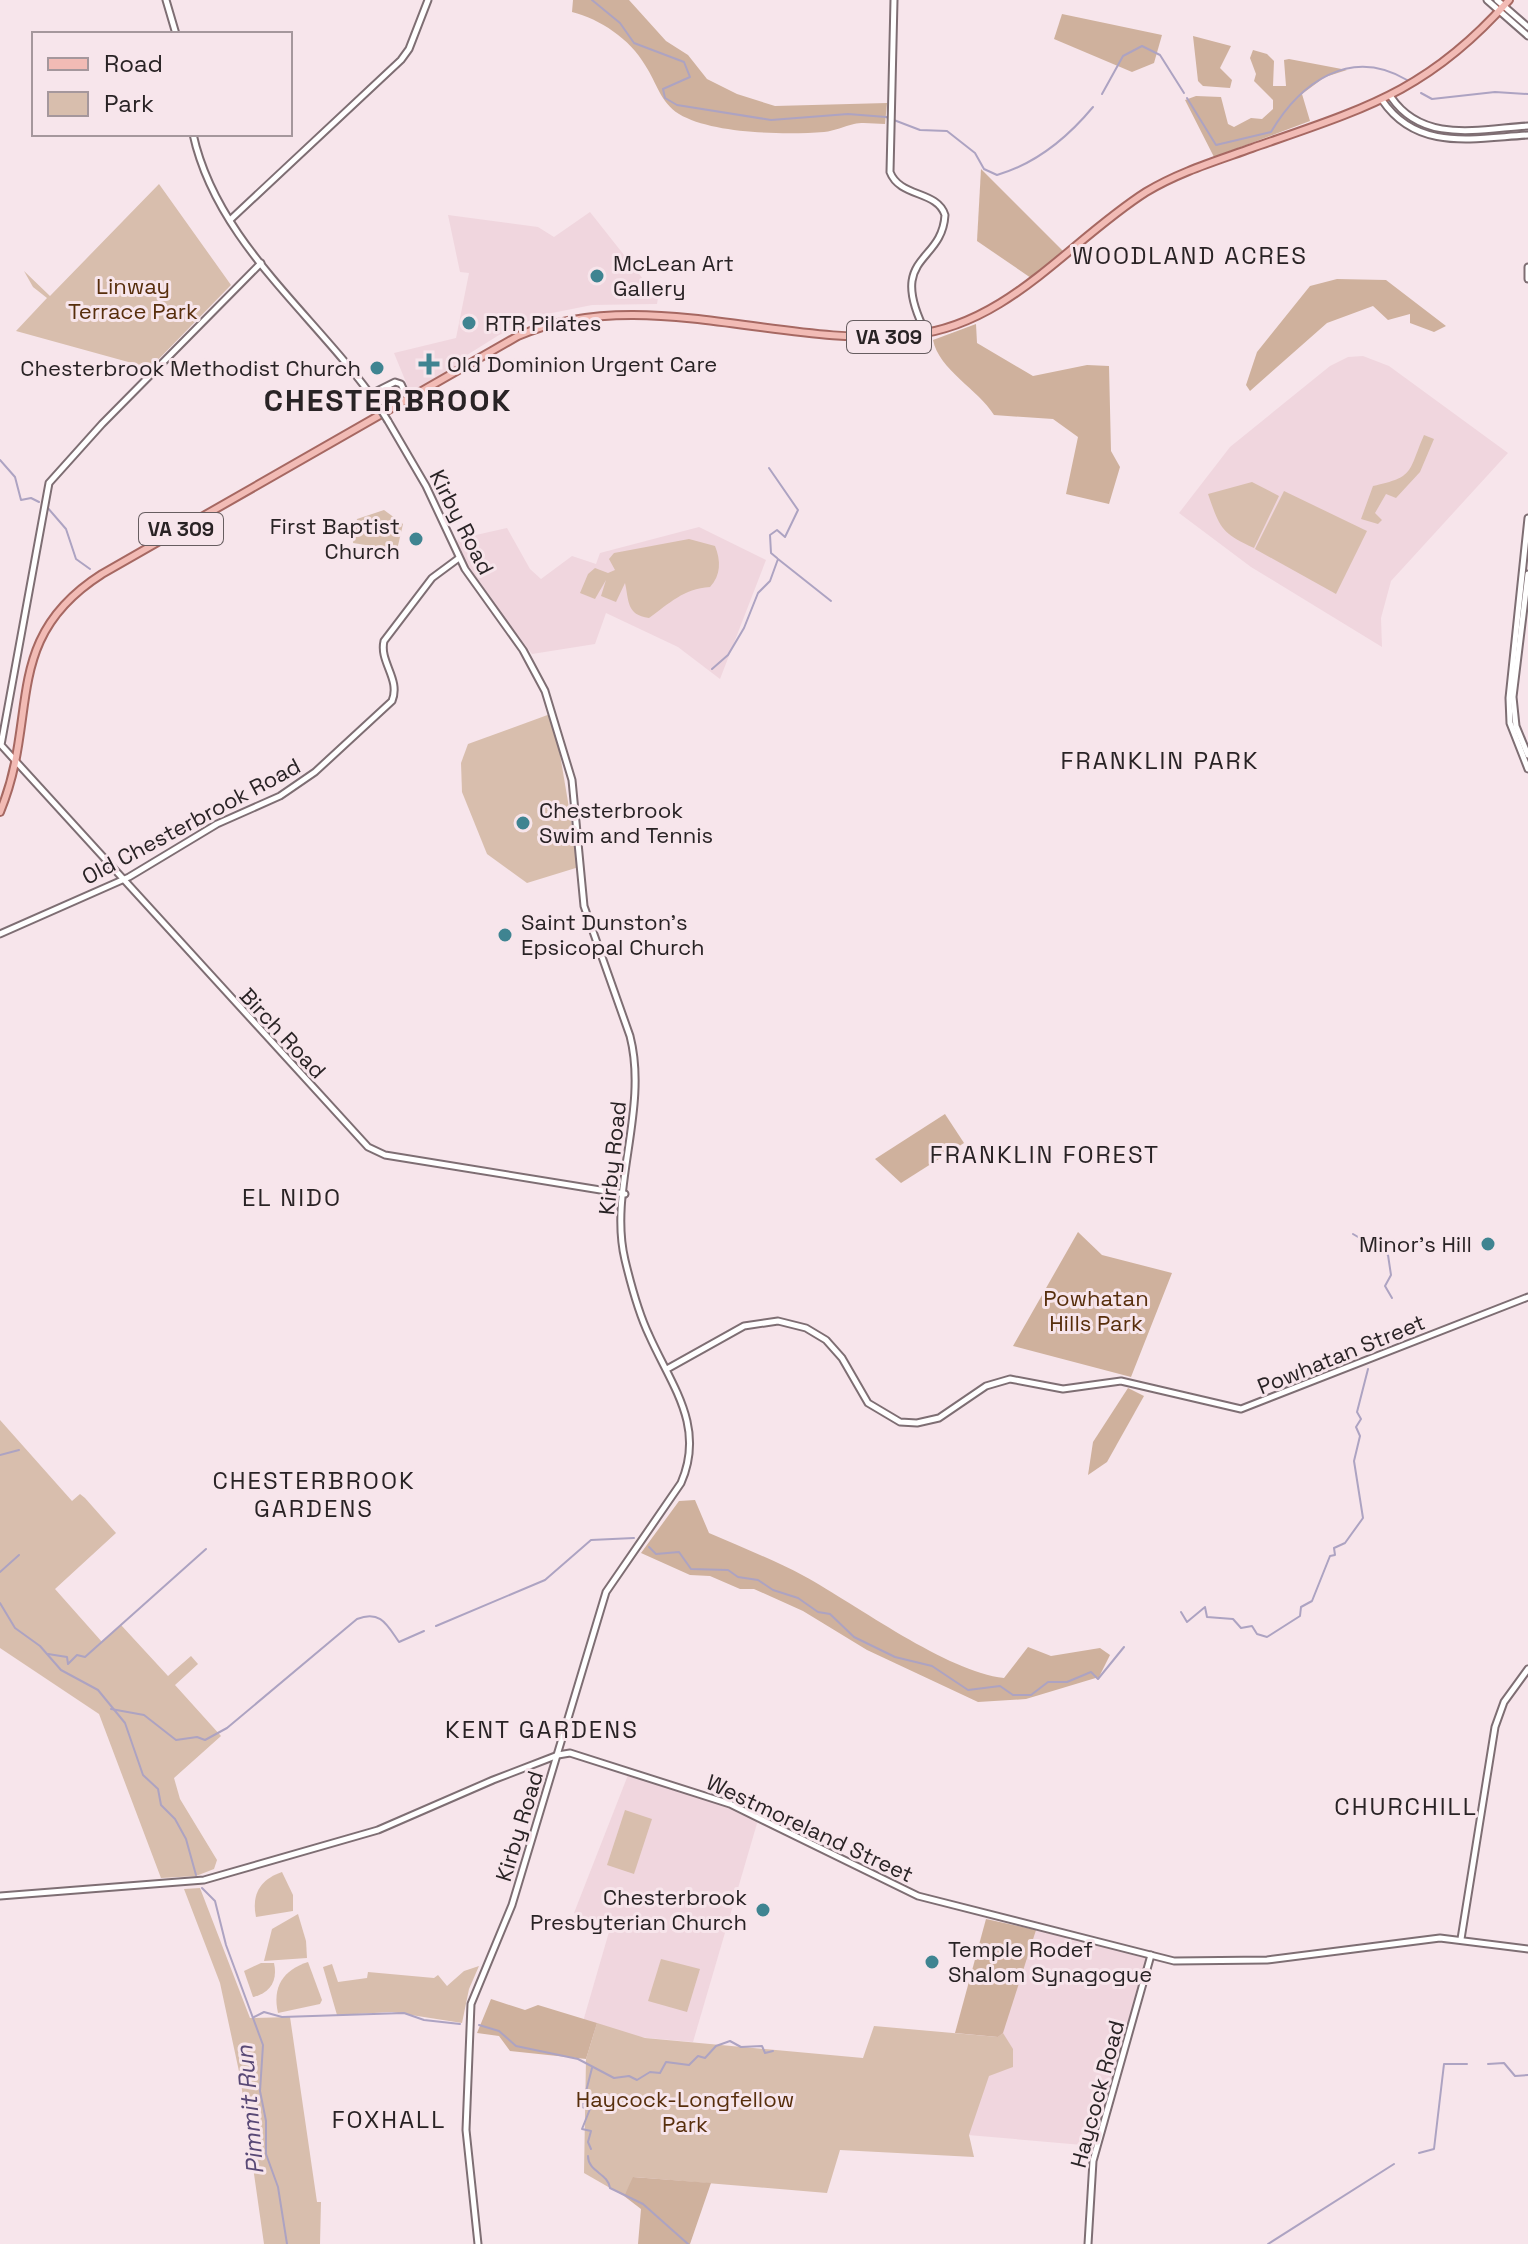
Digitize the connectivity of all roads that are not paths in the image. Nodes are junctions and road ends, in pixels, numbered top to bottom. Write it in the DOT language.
graph roads {
  1 [pos="166,0"];
  2 [pos="428,0"];
  3 [pos="894,0"];
  4 [pos="1487,0"];
  5 [pos="1497,0"];
  6 [pos="1504,5"];
  7 [pos="1528,27"];
  8 [pos="175,32"];
  9 [pos="1528,36"];
  10 [pos="1391,97"];
  11 [pos="1382,100"];
  12 [pos="1528,126"];
  13 [pos="1528,135"];
  14 [pos="194,136"];
  15 [pos="230,220"];
  16 [pos="261,263"];
  17 [pos="1528,267"];
  18 [pos="1528,279"];
  19 [pos="926,333"];
  20 [pos="371,394"];
  21 [pos="408,399"];
  22 [pos="1528,518"];
  23 [pos="459,558"];
  24 [pos="1528,574"];
  25 [pos="1,745"];
  26 [pos="1528,755"];
  27 [pos="12,757"];
  28 [pos="1528,769"];
  29 [pos="0,812"];
  30 [pos="123,879"];
  31 [pos="0,934"];
  32 [pos="625,1194"];
  33 [pos="1528,1297"];
  34 [pos="667,1369"];
  35 [pos="1528,1669"];
  36 [pos="558,1755"];
  37 [pos="0,1896"];
  38 [pos="1461,1939"];
  39 [pos="1528,1949"];
  40 [pos="1151,1955"];
  41 [pos="478,2244"];
  42 [pos="1088,2244"];
  1 -- 8 [label="main road"];
  2 -- 15 [label="main road"];
  3 -- 19 [label="main road"];
  4 -- 6 [label="main road"];
  5 -- 6 [label="main road"];
  6 -- 7 [label="main road"];
  6 -- 9 [label="main road"];
  6 -- 10 [label="main road, VA 309"];
  10 -- 11 [label="main road, VA 309"];
  10 -- 12 [label="main road"];
  11 -- 13 [label="main road"];
  11 -- 19 [label="main road, VA 309"];
  14 -- 15 [label="main road, Kirby Road"];
  15 -- 16 [label="main road, Kirby Road"];
  16 -- 20 [label="main road, Kirby Road"];
  16 -- 25 [label="main road"];
  17 -- 18 [label="main road"];
  19 -- 21 [label="main road, VA 309"];
  20 -- 21 [label="main road"];
  20 -- 23 [label="main road, Kirby Road, bridge"];
  21 -- 27 [label="main road, VA 309"];
  22 -- 28 [label="main road"];
  23 -- 30 [label="main road, Old Chesterbrook Road"];
  23 -- 32 [label="main road, Kirby Road"];
  24 -- 26 [label="main road"];
  25 -- 27 [label="main road, Birch Road"];
  27 -- 29 [label="main road, VA 309"];
  27 -- 30 [label="main road, Birch Road"];
  30 -- 31 [label="main road, Old Chesterbrook Road"];
  30 -- 32 [label="main road, Birch Road"];
  32 -- 34 [label="main road, Kirby Road"];
  33 -- 34 [label="main road, Powhatan Street"];
  34 -- 36 [label="main road, Kirby Road"];
  35 -- 38 [label="main road"];
  36 -- 37 [label="main road"];
  36 -- 40 [label="main road, Westmoreland Street"];
  36 -- 41 [label="main road, Kirby Road"];
  38 -- 39 [label="main road, Westmoreland Street"];
  38 -- 40 [label="main road, Westmoreland Street"];
  40 -- 42 [label="main road, Haycock Road"];
}
